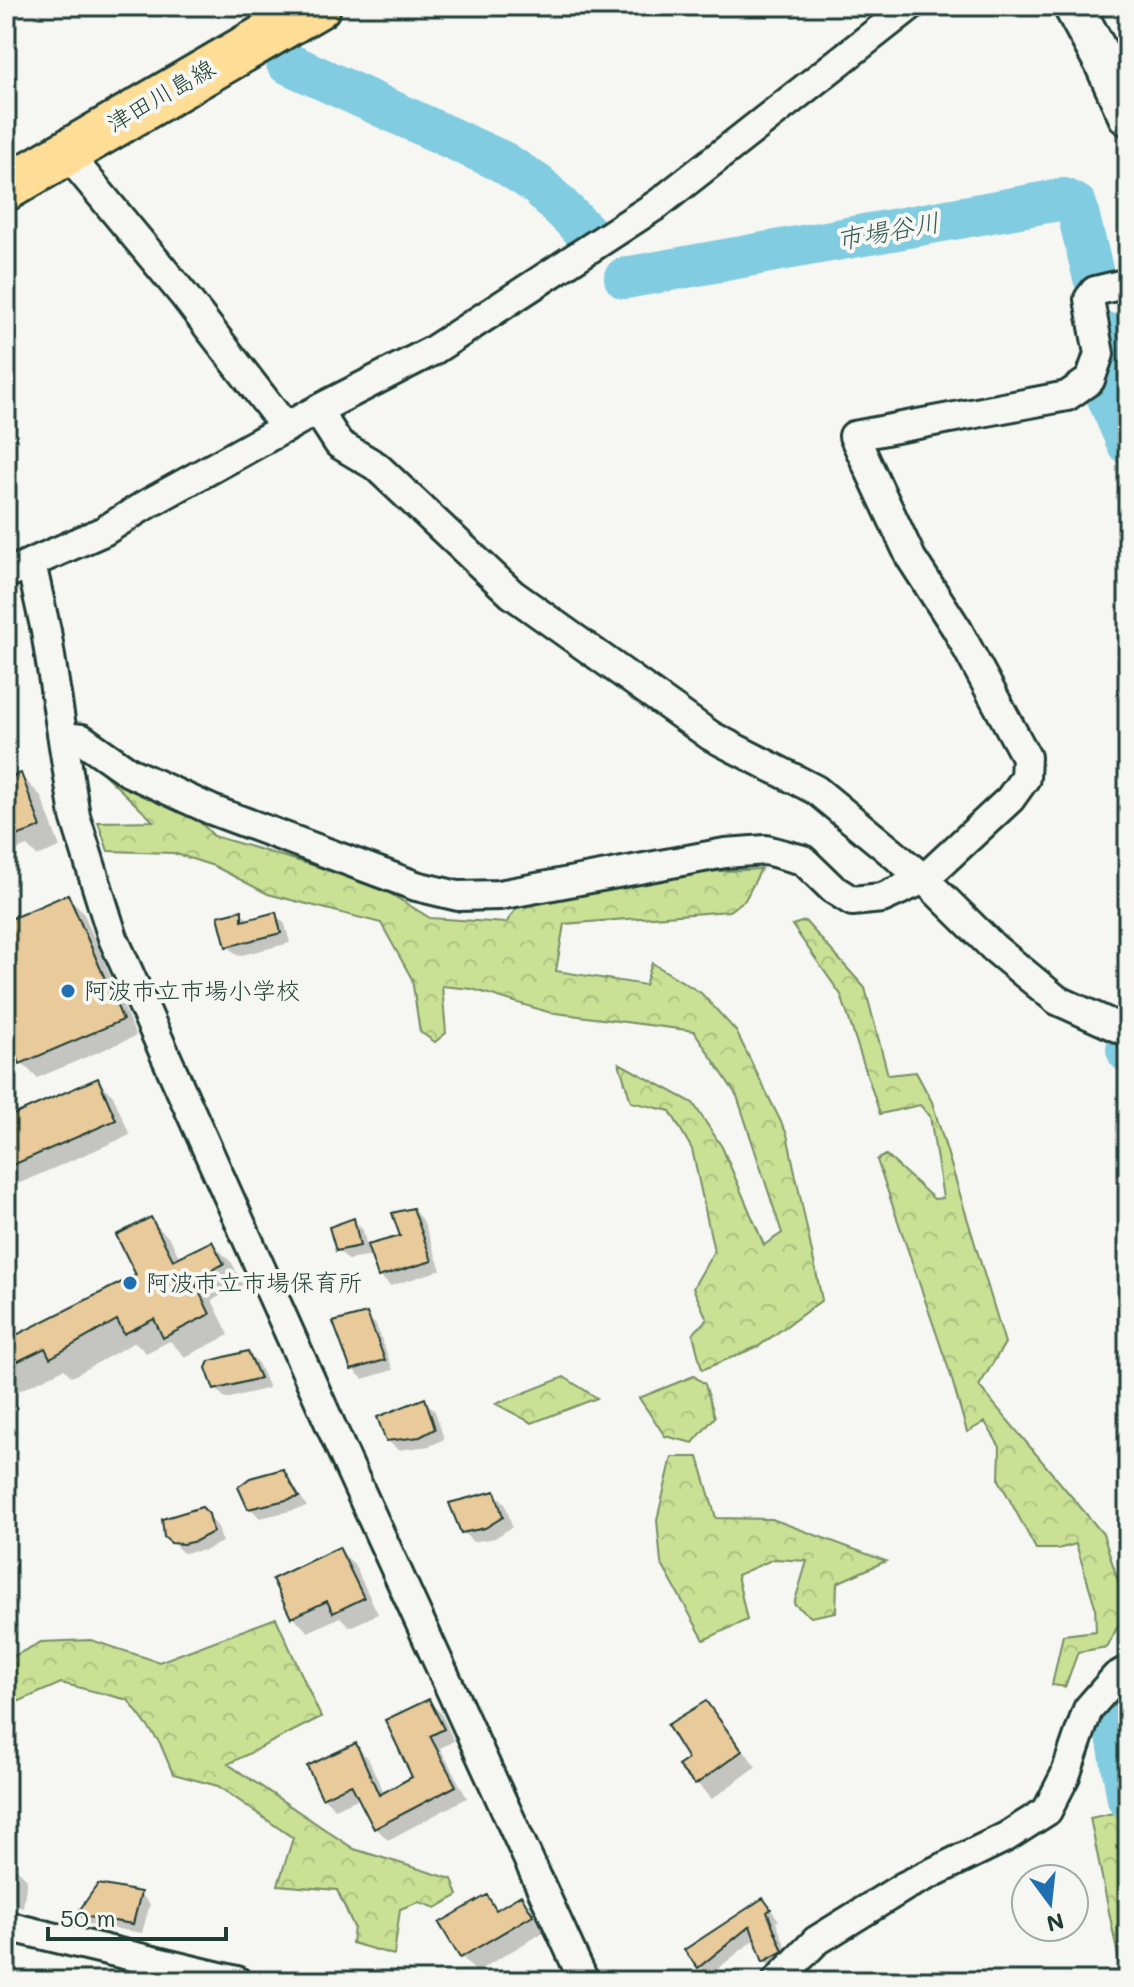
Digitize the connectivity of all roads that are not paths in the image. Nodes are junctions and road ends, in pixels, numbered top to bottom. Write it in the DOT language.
graph roads {
  1 [pos="318,6"];
  2 [pos="910,6"];
  3 [pos="1073,6"];
  4 [pos="1128,116"];
  5 [pos="68,149"];
  6 [pos="6,188"];
  7 [pos="1128,283"];
  8 [pos="317,410"];
  9 [pos="286,428"];
  10 [pos="18,569"];
  11 [pos="63,737"];
  12 [pos="924,879"];
  13 [pos="1128,1032"];
  14 [pos="1128,1670"];
  15 [pos="6,1926"];
  16 [pos="193,1976"];
  17 [pos="237,1981"];
  18 [pos="584,1981"];
  19 [pos="777,1981"];
  1 -- 5 [label="main road, 津田川島線"];
  2 -- 8 [label="street"];
  3 -- 4 [label="main road"];
  5 -- 6 [label="main road, 津田川島線"];
  5 -- 9 [label="street"];
  7 -- 12 [label="street"];
  8 -- 9 [label="street"];
  8 -- 12 [label="street"];
  9 -- 10 [label="street"];
  10 -- 11 [label="street"];
  11 -- 12 [label="street"];
  11 -- 18 [label="street"];
  12 -- 13 [label="street"];
  14 -- 19 [label="street"];
  15 -- 16 [label="street"];
  16 -- 17 [label="street"];
}
